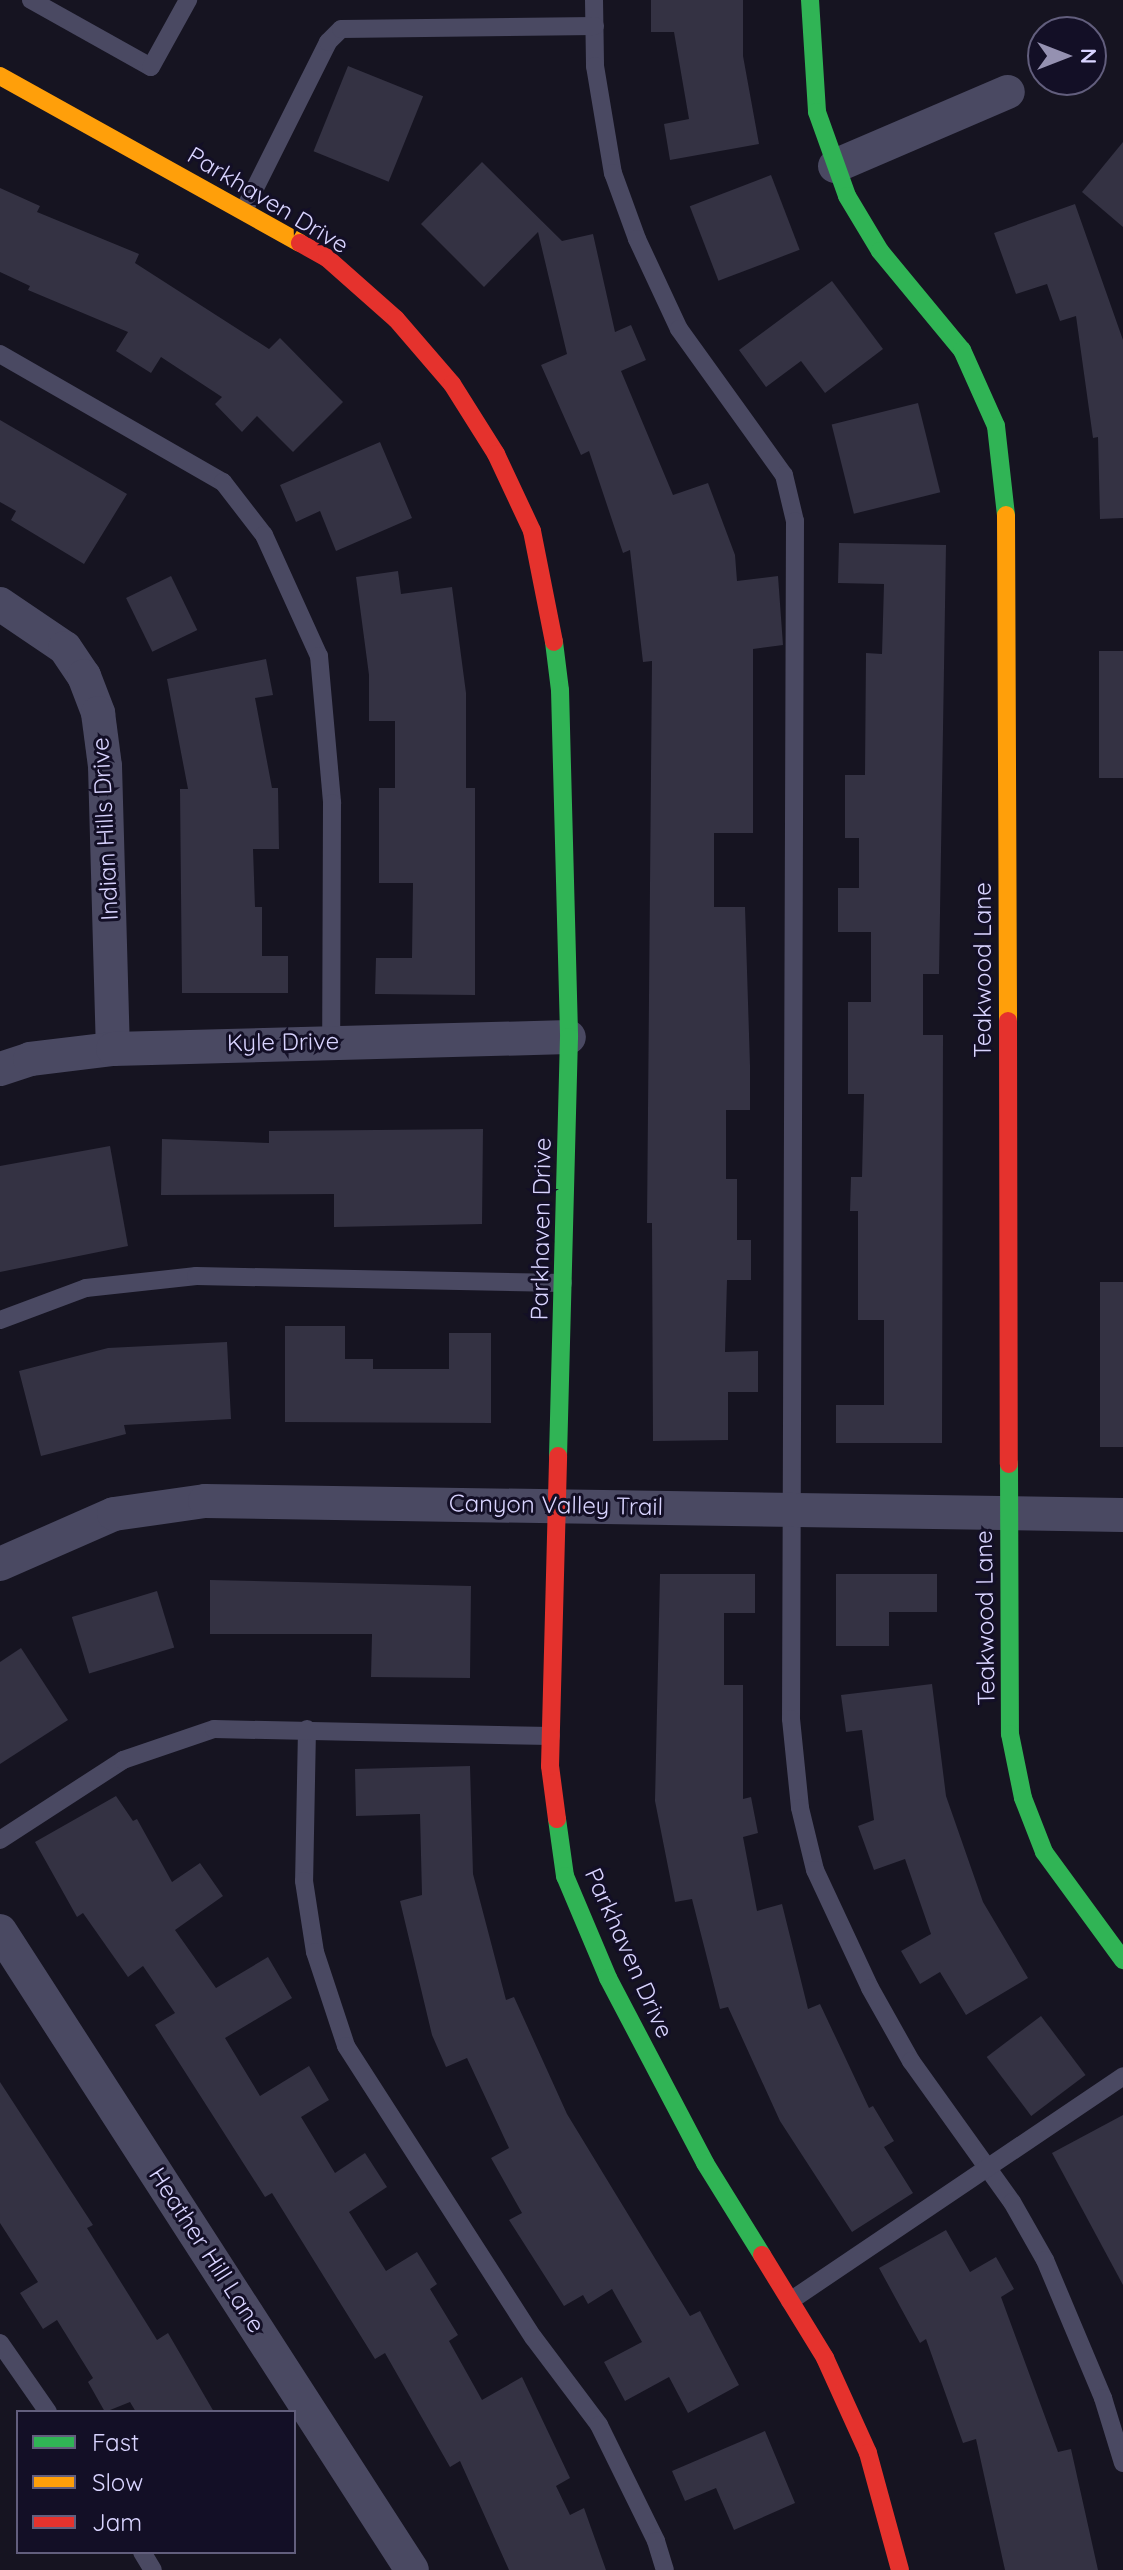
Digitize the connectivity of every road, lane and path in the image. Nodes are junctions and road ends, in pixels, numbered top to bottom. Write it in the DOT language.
graph roads {
  1 [pos="31,0"];
  2 [pos="188,0"];
  3 [pos="594,0"];
  4 [pos="810,0"];
  5 [pos="595,26"];
  6 [pos="0,76"];
  7 [pos="1008,92"];
  8 [pos="835,166"];
  9 [pos="244,210"];
  10 [pos="0,354"];
  11 [pos="0,604"];
  12 [pos="569,1037"];
  13 [pos="331,1041"];
  14 [pos="113,1049"];
  15 [pos="0,1069"];
  16 [pos="563,1283"];
  17 [pos="0,1320"];
  18 [pos="558,1504"];
  19 [pos="792,1511"];
  20 [pos="1123,1515"];
  21 [pos="1008,1517"];
  22 [pos="0,1564"];
  23 [pos="307,1729"];
  24 [pos="551,1736"];
  25 [pos="0,1840"];
  26 [pos="0,1931"];
  27 [pos="1123,1960"];
  28 [pos="1123,2076"];
  29 [pos="987,2167"];
  30 [pos="790,2301"];
  31 [pos="0,2343"];
  32 [pos="47,2410"];
  33 [pos="1123,2463"];
  34 [pos="412,2570"];
  35 [pos="665,2570"];
  36 [pos="900,2570"];
  1 -- 2 [label="lane"];
  3 -- 5 [label="lane"];
  4 -- 8 [label="street, Teakwood Lane"];
  5 -- 9 [label="lane"];
  5 -- 19 [label="lane"];
  6 -- 9 [label="street, Parkhaven Drive"];
  7 -- 8 [label="street"];
  8 -- 21 [label="street, Teakwood Lane"];
  9 -- 12 [label="street, Parkhaven Drive"];
  10 -- 13 [label="lane"];
  11 -- 14 [label="street, Indian Hills Drive"];
  12 -- 13 [label="street, Kyle Drive"];
  12 -- 16 [label="street, Parkhaven Drive"];
  13 -- 14 [label="street, Kyle Drive"];
  14 -- 15 [label="street, Kyle Drive"];
  16 -- 17 [label="lane"];
  16 -- 18 [label="street, Parkhaven Drive"];
  18 -- 19 [label="street, Canyon Valley Trail"];
  18 -- 22 [label="street, Canyon Valley Trail"];
  18 -- 24 [label="street, Parkhaven Drive"];
  19 -- 21 [label="street, Canyon Valley Trail"];
  19 -- 29 [label="lane"];
  20 -- 21 [label="street, Canyon Valley Trail"];
  21 -- 27 [label="street, Teakwood Lane"];
  23 -- 24 [label="lane"];
  23 -- 25 [label="lane"];
  23 -- 35 [label="lane"];
  24 -- 30 [label="street, Parkhaven Drive"];
  26 -- 34 [label="street, Heather Hill Lane"];
  28 -- 29 [label="lane"];
  29 -- 30 [label="lane"];
  29 -- 33 [label="lane"];
  30 -- 36 [label="street, Parkhaven Drive"];
  31 -- 32 [label="lane"];
}
